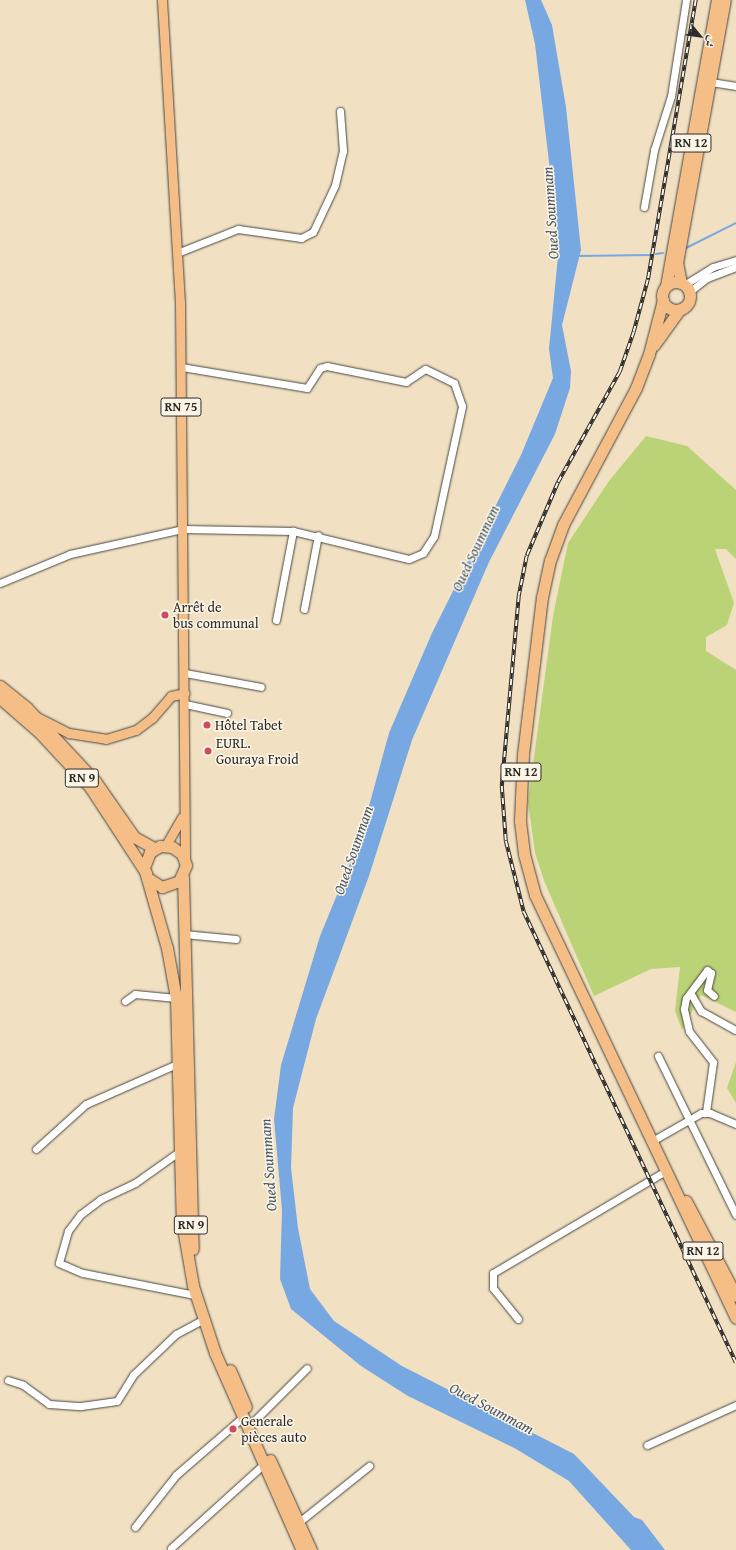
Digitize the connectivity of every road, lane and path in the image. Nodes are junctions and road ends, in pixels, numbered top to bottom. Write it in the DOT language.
graph roads {
  1 [pos="162,0"];
  2 [pos="686,0"];
  3 [pos="717,0"];
  4 [pos="725,0"];
  5 [pos="711,82"];
  6 [pos="736,86"];
  7 [pos="340,111"];
  8 [pos="644,207"];
  9 [pos="177,253"];
  10 [pos="736,260"];
  11 [pos="736,267"];
  12 [pos="666,286"];
  13 [pos="685,286"];
  14 [pos="663,300"];
  15 [pos="680,309"];
  16 [pos="649,354"];
  17 [pos="180,367"];
  18 [pos="183,529"];
  19 [pos="293,532"];
  20 [pos="318,535"];
  21 [pos="0,583"];
  22 [pos="304,609"];
  23 [pos="276,620"];
  24 [pos="186,673"];
  25 [pos="0,686"];
  26 [pos="261,687"];
  27 [pos="186,692"];
  28 [pos="0,698"];
  29 [pos="185,704"];
  30 [pos="227,713"];
  31 [pos="34,715"];
  32 [pos="184,814"];
  33 [pos="166,845"];
  34 [pos="154,848"];
  35 [pos="185,859"];
  36 [pos="147,875"];
  37 [pos="183,877"];
  38 [pos="184,934"];
  39 [pos="236,940"];
  40 [pos="691,994"];
  41 [pos="714,996"];
  42 [pos="176,998"];
  43 [pos="125,1001"];
  44 [pos="735,1030"];
  45 [pos="658,1056"];
  46 [pos="179,1063"];
  47 [pos="706,1112"];
  48 [pos="688,1119"];
  49 [pos="736,1124"];
  50 [pos="652,1141"];
  51 [pos="36,1149"];
  52 [pos="180,1151"];
  53 [pos="667,1170"];
  54 [pos="673,1183"];
  55 [pos="736,1215"];
  56 [pos="195,1295"];
  57 [pos="736,1296"];
  58 [pos="736,1318"];
  59 [pos="518,1319"];
  60 [pos="202,1320"];
  61 [pos="307,1368"];
  62 [pos="8,1380"];
  63 [pos="736,1405"];
  64 [pos="248,1419"];
  65 [pos="647,1445"];
  66 [pos="264,1464"];
  67 [pos="369,1466"];
  68 [pos="299,1522"];
  69 [pos="135,1527"];
  70 [pos="171,1548"];
  71 [pos="302,1550"];
  72 [pos="311,1550"];
  1 -- 9 [label="main road, RN 75"];
  2 -- 8 [label="street"];
  3 -- 12 [label="highway, RN 12"];
  4 -- 5 [label="highway, RN 12"];
  5 -- 6 [label="street"];
  5 -- 13 [label="highway, RN 12"];
  7 -- 9 [label="street"];
  9 -- 17 [label="main road, RN 75"];
  10 -- 13 [label="street"];
  11 -- 13 [label="street"];
  12 -- 13 [label="highway"];
  12 -- 14 [label="highway"];
  13 -- 15 [label="highway"];
  14 -- 15 [label="highway"];
  14 -- 16 [label="highway, RN 12"];
  15 -- 16 [label="highway, RN 12"];
  16 -- 50 [label="highway, RN 12"];
  17 -- 18 [label="main road, RN 75"];
  17 -- 20 [label="street"];
  18 -- 19 [label="street"];
  18 -- 21 [label="street"];
  18 -- 24 [label="main road, RN 75"];
  19 -- 20 [label="street"];
  19 -- 23 [label="street"];
  20 -- 22 [label="street"];
  24 -- 26 [label="street"];
  24 -- 27 [label="main road, RN 75"];
  25 -- 31 [label="highway, RN 9"];
  27 -- 29 [label="main road, RN 75"];
  27 -- 31 [label="main road"];
  28 -- 36 [label="highway, RN 9"];
  29 -- 30 [label="street"];
  29 -- 32 [label="main road, RN 75"];
  31 -- 34 [label="highway, RN 9"];
  32 -- 33 [label="main road, RN 75"];
  32 -- 35 [label="main road, RN 75"];
  33 -- 34 [label="highway"];
  33 -- 35 [label="highway"];
  34 -- 36 [label="highway"];
  35 -- 37 [label="highway"];
  36 -- 37 [label="highway"];
  36 -- 42 [label="highway, RN 9"];
  37 -- 38 [label="highway, RN 9"];
  38 -- 39 [label="street"];
  38 -- 64 [label="highway, RN 9"];
  40 -- 41 [label="street"];
  40 -- 44 [label="street"];
  40 -- 47 [label="street"];
  42 -- 43 [label="street"];
  42 -- 46 [label="highway, RN 9"];
  45 -- 48 [label="street"];
  46 -- 51 [label="street"];
  46 -- 52 [label="highway, RN 9"];
  47 -- 48 [label="street"];
  47 -- 49 [label="street"];
  48 -- 50 [label="street"];
  48 -- 55 [label="street"];
  50 -- 53 [label="highway, RN 12"];
  52 -- 56 [label="highway, RN 9"];
  52 -- 56 [label="street"];
  53 -- 54 [label="highway, RN 12"];
  53 -- 59 [label="street"];
  54 -- 57 [label="highway, RN 12"];
  54 -- 58 [label="highway, RN 12"];
  56 -- 60 [label="highway, RN 9"];
  60 -- 62 [label="street"];
  60 -- 64 [label="highway, RN 9"];
  61 -- 64 [label="street"];
  63 -- 65 [label="street"];
  64 -- 66 [label="highway, RN 9"];
  64 -- 68 [label="highway, RN 9"];
  64 -- 69 [label="street"];
  66 -- 70 [label="street"];
  66 -- 71 [label="highway, RN 9"];
  67 -- 68 [label="street"];
  68 -- 72 [label="highway, RN 9"];
}
